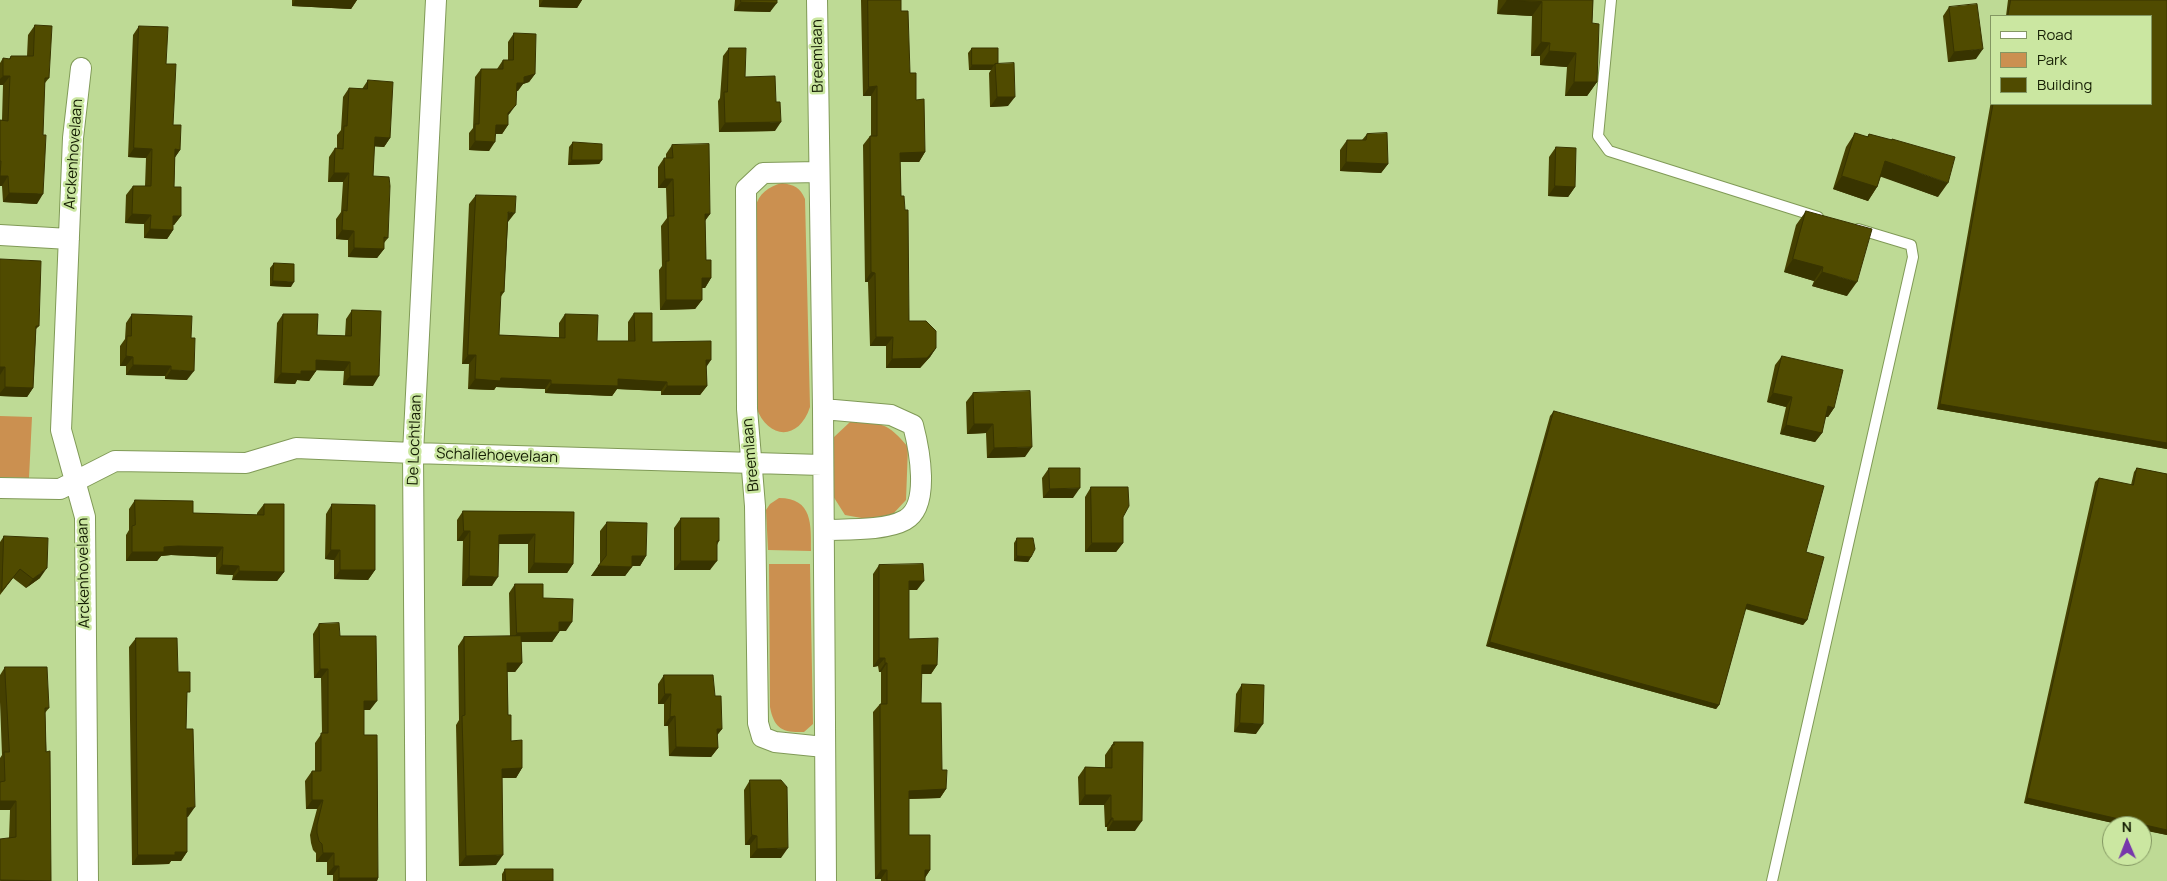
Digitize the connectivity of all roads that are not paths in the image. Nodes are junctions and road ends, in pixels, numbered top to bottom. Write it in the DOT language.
graph roads {
  1 [pos="436,0"];
  2 [pos="817,0"];
  3 [pos="1611,0"];
  4 [pos="81,68"];
  5 [pos="819,172"];
  6 [pos="1826,219"];
  7 [pos="1845,225"];
  8 [pos="0,235"];
  9 [pos="69,239"];
  10 [pos="823,409"];
  11 [pos="413,453"];
  12 [pos="752,464"];
  13 [pos="822,465"];
  14 [pos="76,482"];
  15 [pos="0,488"];
  16 [pos="824,530"];
  17 [pos="824,747"];
  18 [pos="88,881"];
  19 [pos="416,881"];
  20 [pos="826,881"];
  21 [pos="1772,881"];
  1 -- 11 [label="street, De Lochtlaan"];
  2 -- 5 [label="street, Breemlaan"];
  3 -- 6 [label="lane"];
  4 -- 9 [label="street, Arckenhovelaan"];
  5 -- 10 [label="street, Breemlaan"];
  5 -- 12 [label="street, Breemlaan"];
  7 -- 21 [label="lane"];
  8 -- 9 [label="street"];
  9 -- 14 [label="street, Arckenhovelaan"];
  10 -- 13 [label="street, Breemlaan"];
  10 -- 16 [label="street"];
  11 -- 12 [label="street, Schaliehoevelaan"];
  11 -- 14 [label="street, Schaliehoevelaan"];
  11 -- 19 [label="street, De Lochtlaan"];
  12 -- 13 [label="street, Schaliehoevelaan"];
  12 -- 17 [label="street, Breemlaan"];
  13 -- 16 [label="street, Breemlaan"];
  14 -- 15 [label="street, Schaliehoevelaan"];
  14 -- 18 [label="street, Arckenhovelaan"];
  16 -- 17 [label="street, Breemlaan"];
  17 -- 20 [label="street, Breemlaan"];
}
